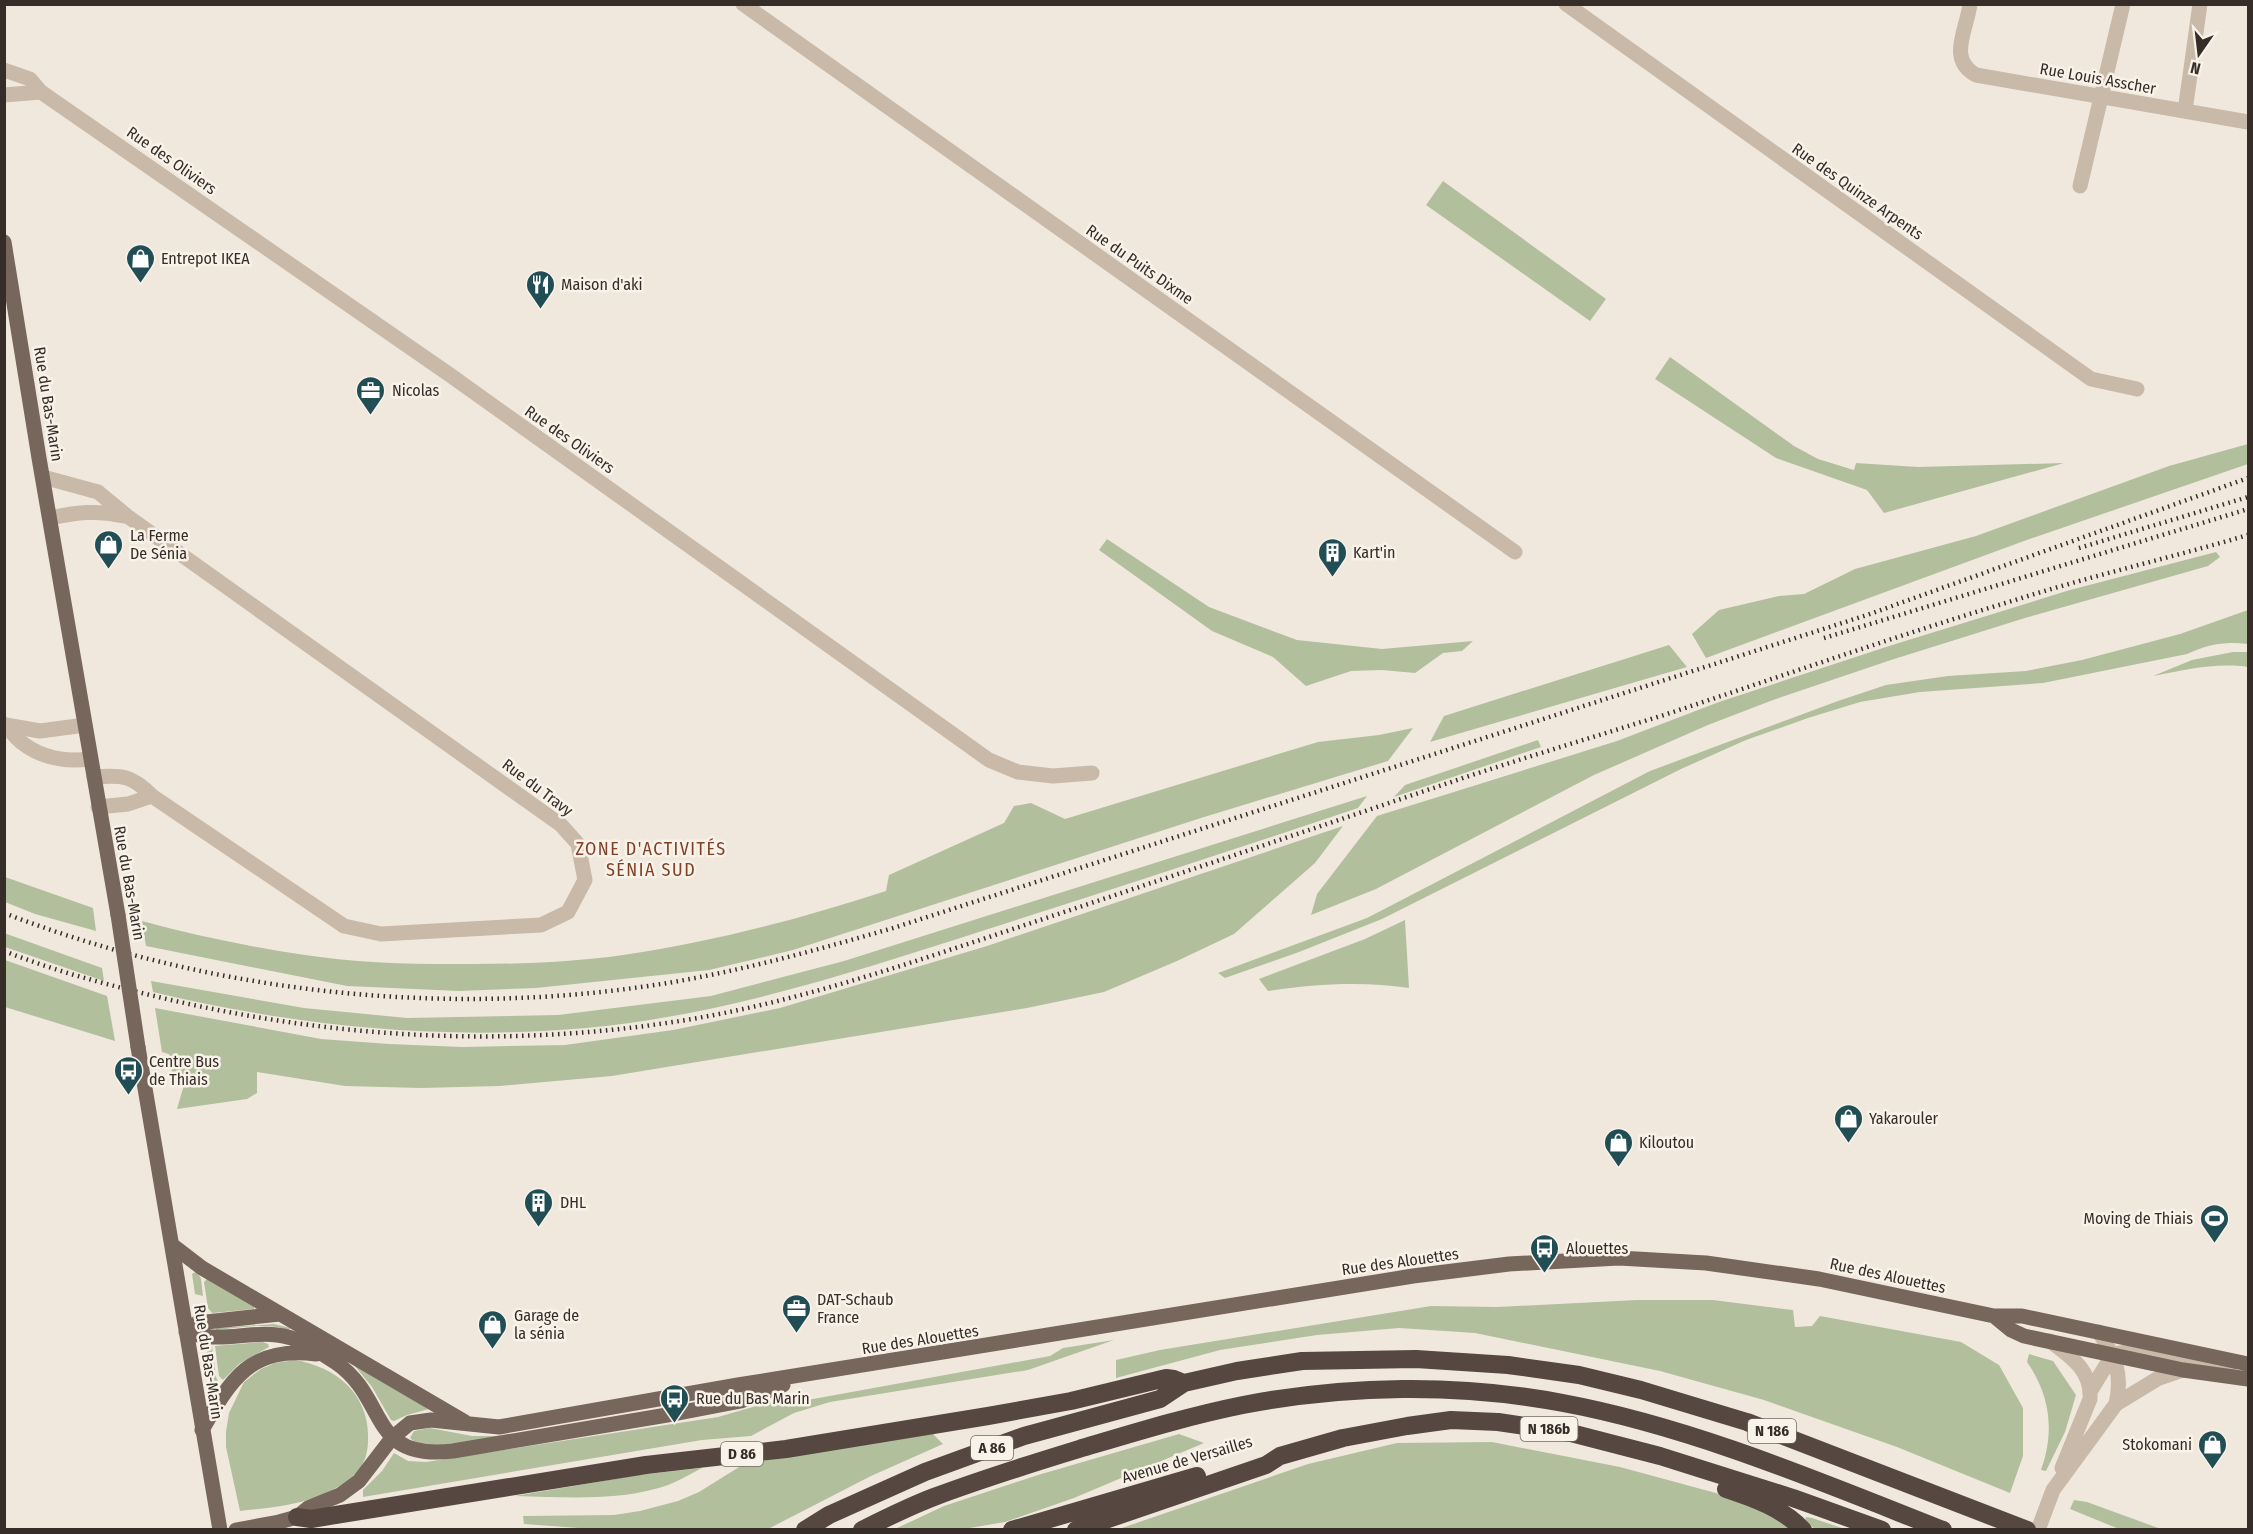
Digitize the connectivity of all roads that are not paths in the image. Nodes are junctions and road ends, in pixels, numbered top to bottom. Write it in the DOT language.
graph roads {
  1 [pos="743,4"];
  2 [pos="1566,4"];
  3 [pos="1970,4"];
  4 [pos="2123,4"];
  5 [pos="2200,4"];
  6 [pos="4,70"];
  7 [pos="41,92"];
  8 [pos="4,95"];
  9 [pos="2101,97"];
  10 [pos="2185,111"];
  11 [pos="2248,122"];
  12 [pos="2080,186"];
  13 [pos="4,242"];
  14 [pos="2137,389"];
  15 [pos="43,477"];
  16 [pos="127,516"];
  17 [pos="50,518"];
  18 [pos="1515,552"];
  19 [pos="5,724"];
  20 [pos="85,725"];
  21 [pos="90,759"];
  22 [pos="1092,773"];
  23 [pos="94,777"];
  24 [pos="152,796"];
  25 [pos="98,807"];
  26 [pos="172,1245"];
  27 [pos="280,1314"];
  28 [pos="1994,1316"];
  29 [pos="186,1332"];
  30 [pos="2099,1332"];
  31 [pos="2050,1341"];
  32 [pos="2113,1354"];
  33 [pos="323,1355"];
  34 [pos="1508,1365"];
  35 [pos="2248,1369"];
  36 [pos="2183,1370"];
  37 [pos="812,1375"];
  38 [pos="1184,1383"];
  39 [pos="2091,1390"];
  40 [pos="1499,1394"];
  41 [pos="2116,1404"];
  42 [pos="465,1422"];
  43 [pos="202,1430"];
  44 [pos="392,1437"];
  45 [pos="1280,1456"];
  46 [pos="1709,1470"];
  47 [pos="2053,1490"];
  48 [pos="297,1517"];
  49 [pos="220,1530"];
  50 [pos="236,1530"];
  51 [pos="805,1530"];
  52 [pos="862,1530"];
  53 [pos="1012,1530"];
  54 [pos="1076,1530"];
  55 [pos="1803,1530"];
  56 [pos="1882,1530"];
  57 [pos="1943,1530"];
  58 [pos="2027,1530"];
  59 [pos="2038,1530"];
  1 -- 18 [label="street, Rue du Puits Dixme"];
  2 -- 14 [label="street, Rue des Quinze Arpents"];
  3 -- 9 [label="street, Rue Louis Asscher"];
  4 -- 9 [label="street"];
  5 -- 10 [label="street"];
  6 -- 7 [label="street, Rue des Oliviers"];
  7 -- 8 [label="street"];
  7 -- 22 [label="street, Rue des Oliviers"];
  9 -- 10 [label="street, Rue Louis Asscher"];
  9 -- 12 [label="street"];
  10 -- 11 [label="street, Rue Louis Asscher"];
  13 -- 15 [label="main road, Rue du Bas-Marin"];
  15 -- 16 [label="street, Rue du Travy"];
  15 -- 17 [label="main road, Rue du Bas-Marin"];
  16 -- 17 [label="street, Rue du Travy"];
  16 -- 24 [label="street, Rue du Travy"];
  17 -- 20 [label="main road, Rue du Bas-Marin"];
  19 -- 20 [label="street"];
  19 -- 21 [label="street"];
  20 -- 21 [label="main road, Rue du Bas-Marin"];
  21 -- 23 [label="main road, Rue du Bas-Marin"];
  23 -- 24 [label="street, Rue du Travy"];
  23 -- 25 [label="main road, Rue du Bas-Marin"];
  24 -- 25 [label="street"];
  25 -- 26 [label="main road, Rue du Bas-Marin, bridge"];
  26 -- 27 [label="main road"];
  26 -- 29 [label="main road, Rue du Bas-Marin"];
  27 -- 29 [label="main road"];
  27 -- 42 [label="main road"];
  28 -- 30 [label="main road, Rue des Alouettes"];
  28 -- 31 [label="main road, Rue des Alouettes"];
  28 -- 37 [label="main road, Rue des Alouettes"];
  29 -- 33 [label="main road"];
  29 -- 43 [label="main road, Rue du Bas-Marin"];
  30 -- 32 [label="street"];
  30 -- 35 [label="main road, Rue des Alouettes"];
  31 -- 32 [label="main road, Rue des Alouettes"];
  31 -- 39 [label="street"];
  32 -- 35 [label="street"];
  32 -- 36 [label="main road, Rue des Alouettes"];
  32 -- 39 [label="street"];
  32 -- 41 [label="street"];
  33 -- 43 [label="main road"];
  33 -- 44 [label="main road"];
  34 -- 38 [label="highway, A 86"];
  34 -- 58 [label="highway, N 186"];
  35 -- 36 [label="main road, Rue des Alouettes"];
  36 -- 41 [label="street"];
  37 -- 42 [label="main road"];
  37 -- 44 [label="main road"];
  38 -- 48 [label="highway, D 86"];
  38 -- 51 [label="highway, A 86"];
  39 -- 47 [label="street"];
  40 -- 52 [label="highway, A 86"];
  40 -- 57 [label="highway, N 186"];
  41 -- 47 [label="street"];
  42 -- 44 [label="main road"];
  43 -- 49 [label="main road, Rue du Bas-Marin"];
  44 -- 48 [label="main road"];
  45 -- 46 [label="highway, N 186b"];
  45 -- 53 [label="highway, Avenue de Versailles / N 186b"];
  45 -- 54 [label="highway"];
  46 -- 55 [label="highway"];
  46 -- 56 [label="highway, N 186b"];
  47 -- 59 [label="street"];
  48 -- 50 [label="main road, D 86"];
}
